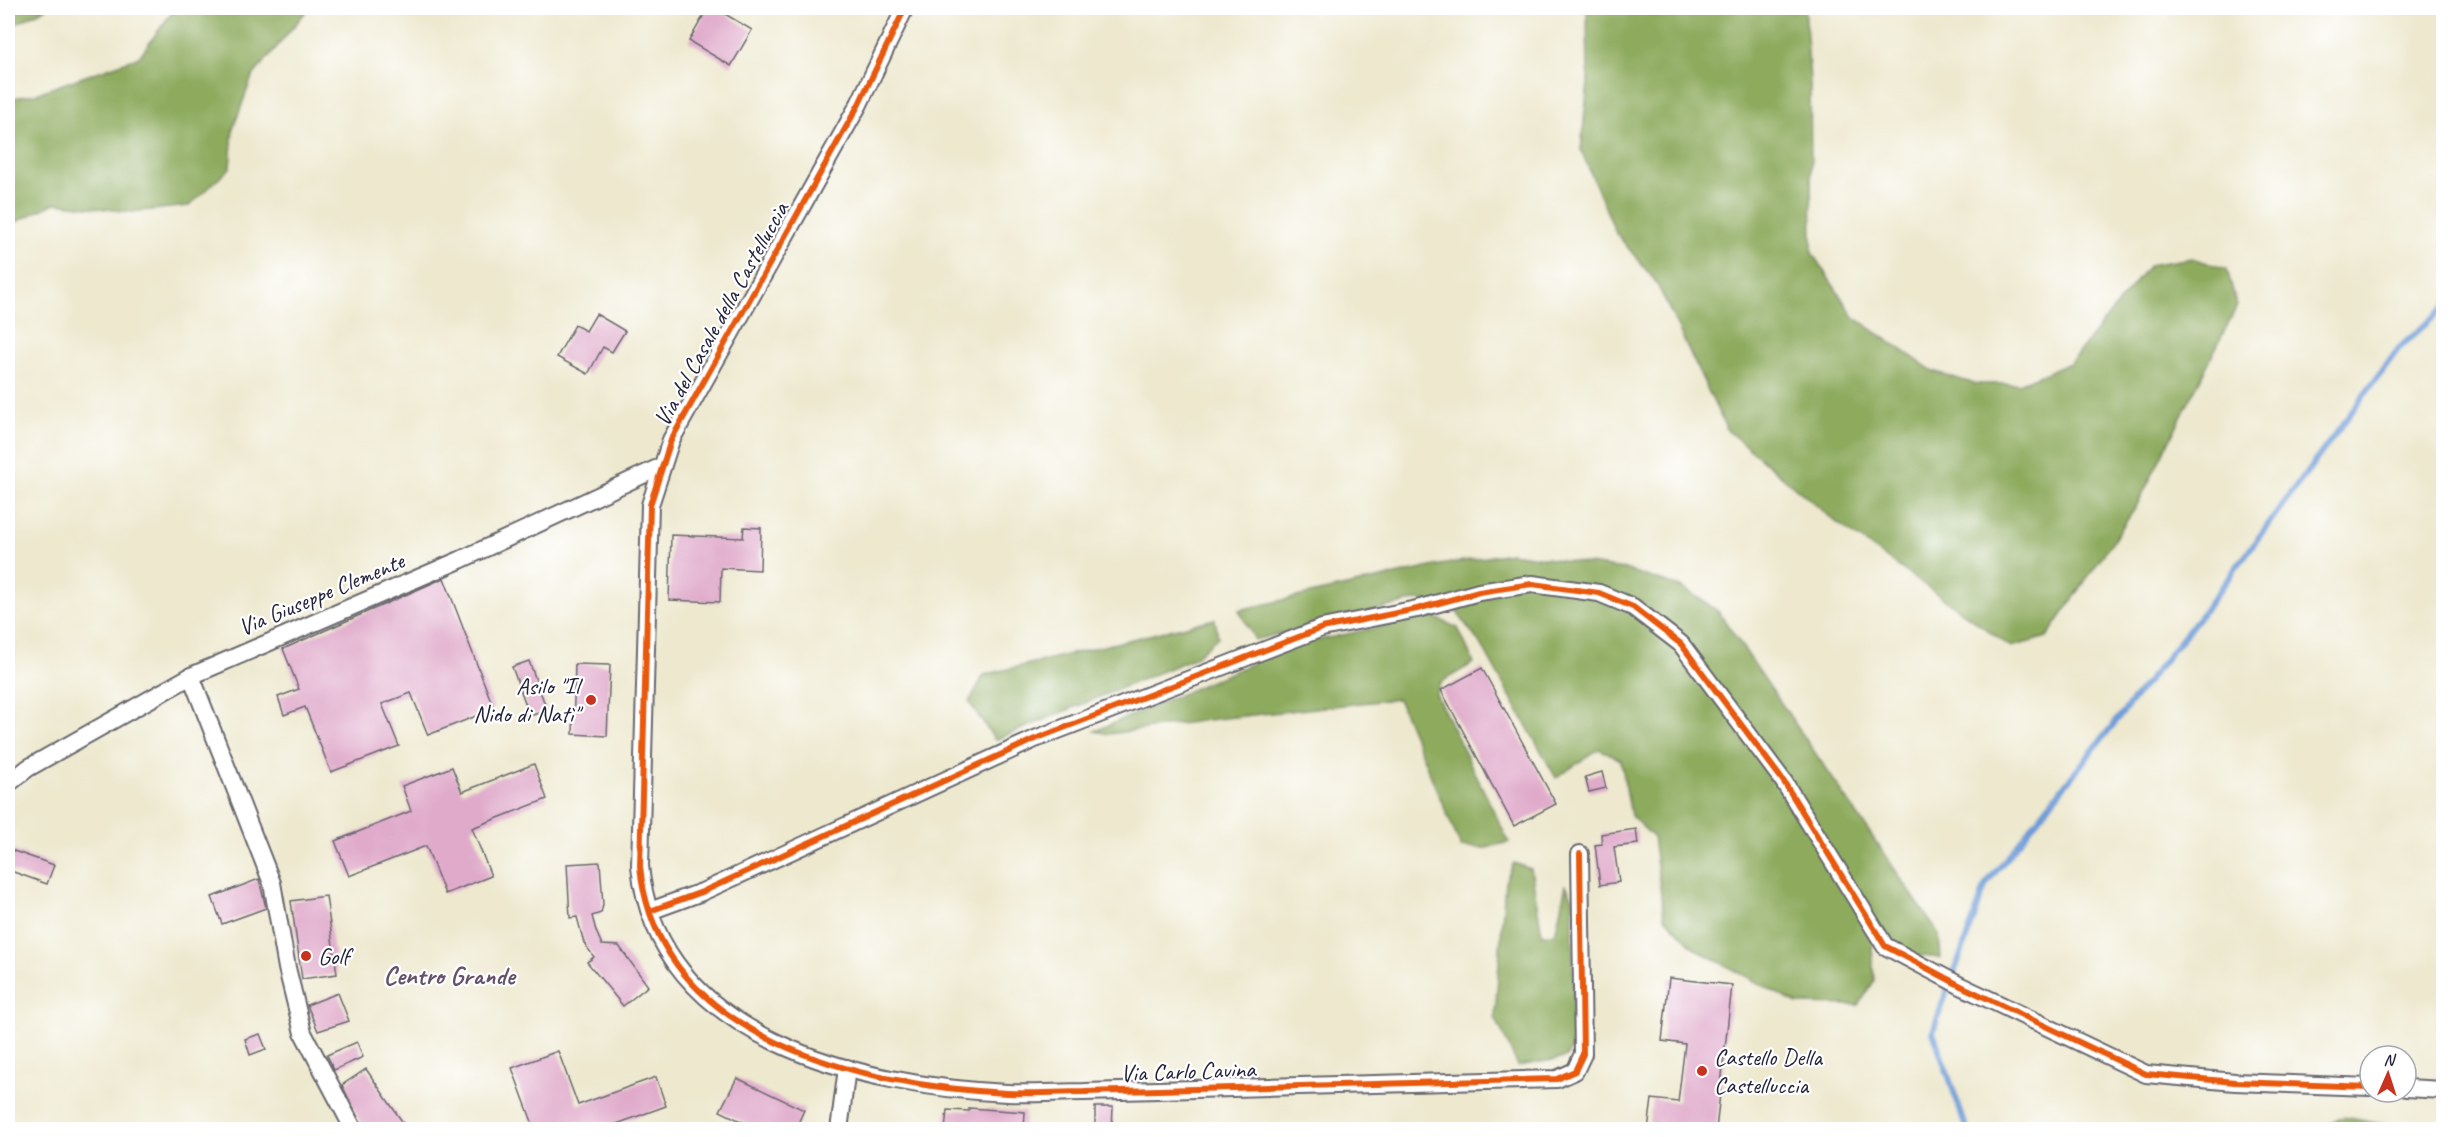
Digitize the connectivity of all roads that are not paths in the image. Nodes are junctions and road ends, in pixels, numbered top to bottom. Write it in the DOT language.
graph roads {
  1 [pos="905,8"];
  2 [pos="662,466"];
  3 [pos="191,676"];
  4 [pos="8,784"];
  5 [pos="1580,854"];
  6 [pos="650,911"];
  7 [pos="847,1068"];
  8 [pos="2358,1087"];
  9 [pos="2418,1089"];
  10 [pos="2444,1090"];
  11 [pos="354,1130"];
  12 [pos="839,1130"];
  1 -- 2 [label="street, Via del Casale della Castelluccia"];
  2 -- 3 [label="street, Via Giuseppe Clemente"];
  2 -- 6 [label="street, Via del Casale della Castelluccia"];
  3 -- 4 [label="street, Via Giuseppe Clemente"];
  3 -- 11 [label="street"];
  5 -- 7 [label="street, Via Carlo Cavina"];
  6 -- 7 [label="street, Via Carlo Cavina"];
  6 -- 8 [label="street"];
  7 -- 12 [label="street"];
  9 -- 10 [label="street"];
}
